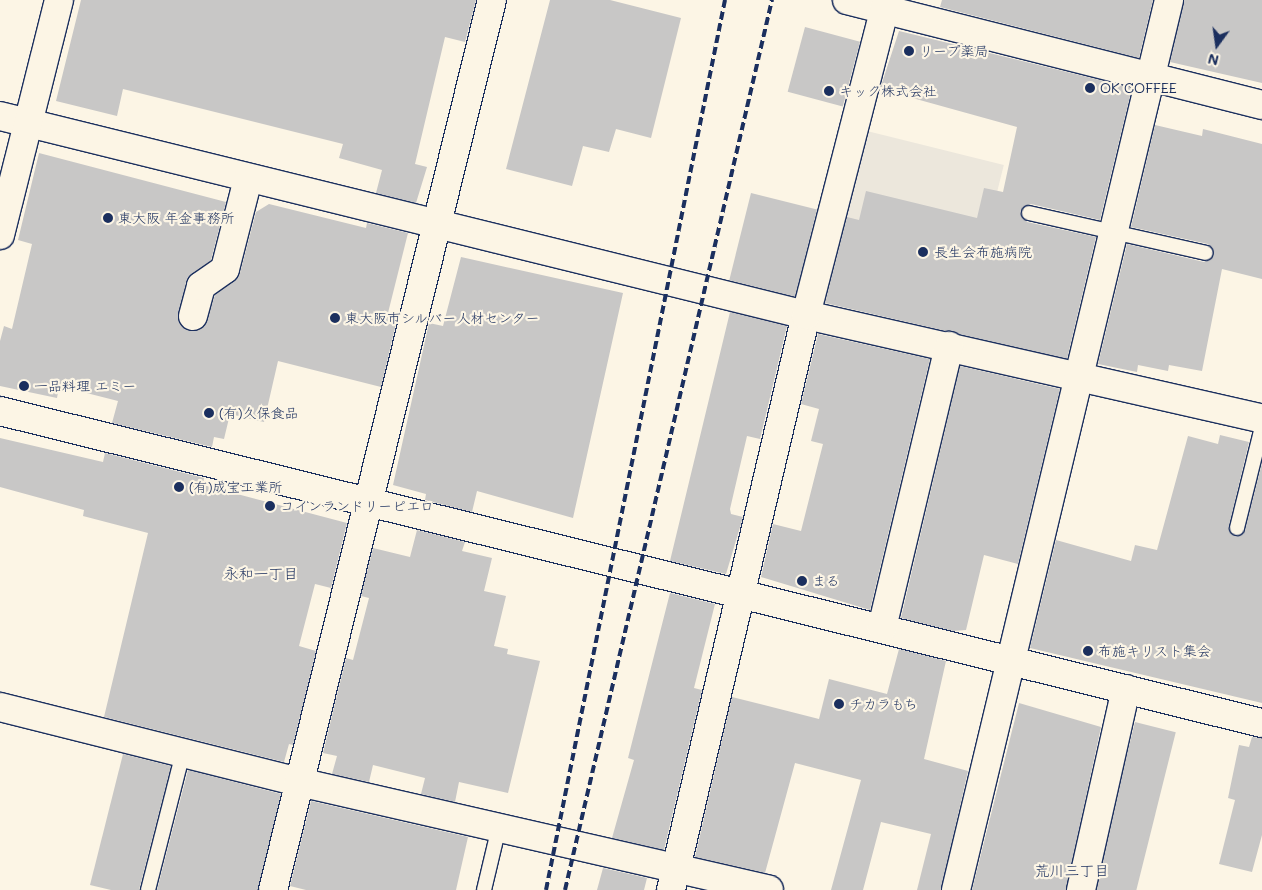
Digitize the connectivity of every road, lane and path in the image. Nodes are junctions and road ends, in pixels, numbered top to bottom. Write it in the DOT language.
graph roads {
  1 [pos="59,0"];
  2 [pos="492,0"];
  3 [pos="847,0"];
  4 [pos="1169,0"];
  5 [pos="886,5"];
  6 [pos="1149,77"];
  7 [pos="1262,106"];
  8 [pos="0,116"];
  9 [pos="27,123"];
  10 [pos="248,179"];
  11 [pos="1029,213"];
  12 [pos="436,226"];
  13 [pos="1114,230"];
  14 [pos="0,235"];
  15 [pos="1206,254"];
  16 [pos="806,315"];
  17 [pos="193,316"];
  18 [pos="950,346"];
  19 [pos="1080,376"];
  20 [pos="0,411"];
  21 [pos="1262,419"];
  22 [pos="1262,427"];
  23 [pos="369,503"];
  24 [pos="1237,528"];
  25 [pos="739,595"];
  26 [pos="882,628"];
  27 [pos="1011,661"];
  28 [pos="1126,689"];
  29 [pos="0,707"];
  30 [pos="1262,723"];
  31 [pos="183,753"];
  32 [pos="300,782"];
  33 [pos="499,828"];
  34 [pos="674,879"];
  35 [pos="148,890"];
  36 [pos="273,890"];
  37 [pos="484,890"];
  38 [pos="769,890"];
  39 [pos="956,890"];
  40 [pos="1081,890"];
  1 -- 9 [label="street"];
  2 -- 12 [label="street"];
  3 -- 5 [label="street"];
  4 -- 6 [label="street"];
  5 -- 6 [label="street"];
  5 -- 16 [label="street"];
  6 -- 7 [label="street"];
  6 -- 13 [label="street"];
  8 -- 9 [label="street"];
  9 -- 10 [label="street"];
  9 -- 14 [label="street"];
  10 -- 12 [label="street"];
  10 -- 17 [label="street"];
  11 -- 13 [label="lane"];
  12 -- 16 [label="street"];
  12 -- 23 [label="street"];
  13 -- 15 [label="lane"];
  13 -- 19 [label="street"];
  16 -- 18 [label="street"];
  16 -- 25 [label="street"];
  18 -- 19 [label="street"];
  18 -- 26 [label="street"];
  19 -- 21 [label="street"];
  19 -- 27 [label="street"];
  20 -- 23 [label="street"];
  22 -- 24 [label="lane"];
  23 -- 25 [label="street"];
  23 -- 32 [label="street"];
  25 -- 26 [label="street"];
  25 -- 34 [label="street"];
  26 -- 27 [label="street"];
  27 -- 28 [label="street"];
  27 -- 39 [label="street"];
  28 -- 30 [label="street"];
  28 -- 40 [label="street"];
  29 -- 31 [label="street"];
  31 -- 32 [label="street"];
  31 -- 35 [label="lane"];
  32 -- 33 [label="street"];
  32 -- 36 [label="street"];
  33 -- 34 [label="street"];
  33 -- 37 [label="lane"];
  34 -- 38 [label="street"];
}
